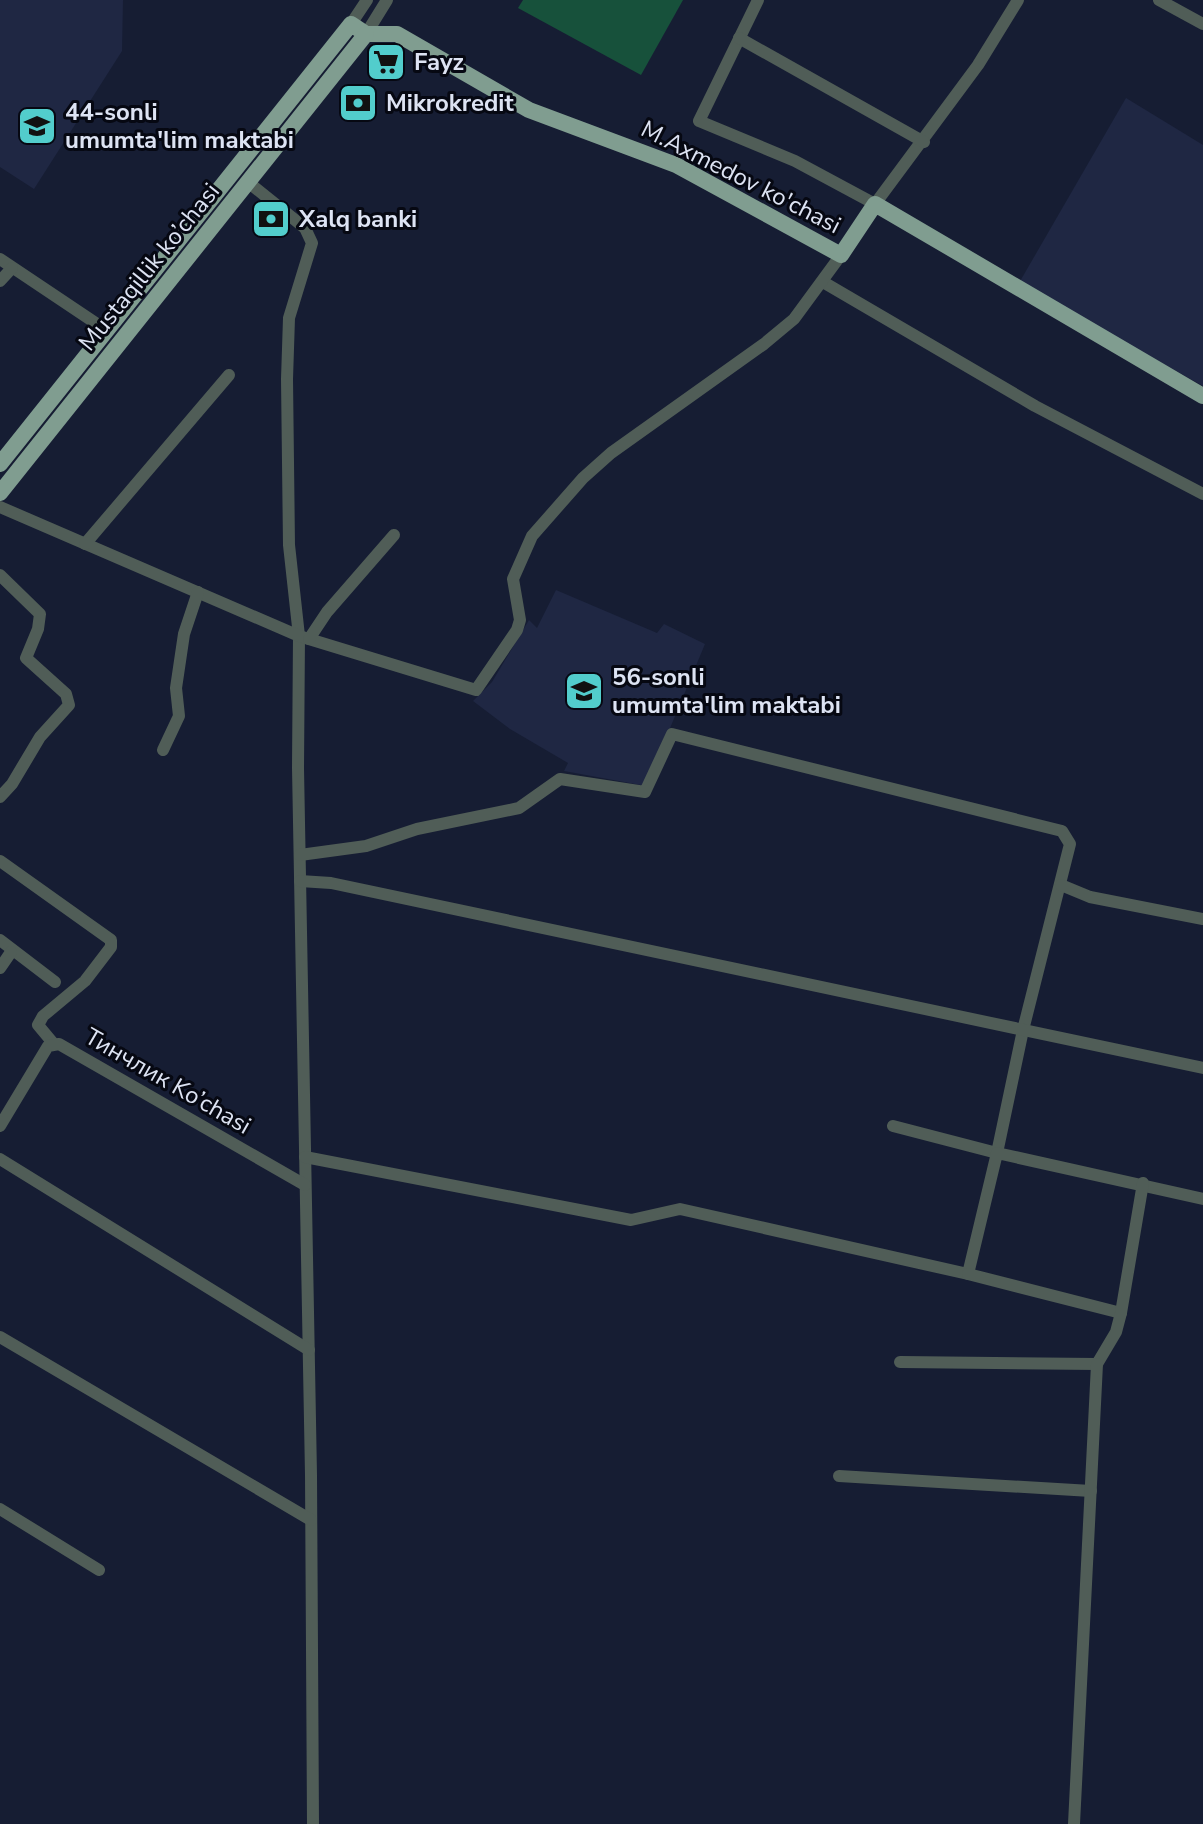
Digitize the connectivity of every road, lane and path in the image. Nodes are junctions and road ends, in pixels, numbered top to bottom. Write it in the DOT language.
graph roads {
  1 [pos="367,0"];
  2 [pos="758,0"];
  3 [pos="1018,0"];
  4 [pos="1159,0"];
  5 [pos="384,5"];
  6 [pos="351,24"];
  7 [pos="1203,24"];
  8 [pos="366,34"];
  9 [pos="739,38"];
  10 [pos="924,142"];
  11 [pos="248,182"];
  12 [pos="873,207"];
  13 [pos="841,255"];
  14 [pos="0,259"];
  15 [pos="12,268"];
  16 [pos="0,281"];
  17 [pos="823,282"];
  18 [pos="106,330"];
  19 [pos="229,375"];
  20 [pos="1203,396"];
  21 [pos="0,464"];
  22 [pos="0,493"];
  23 [pos="1203,494"];
  24 [pos="0,507"];
  25 [pos="394,535"];
  26 [pos="85,544"];
  27 [pos="0,575"];
  28 [pos="198,592"];
  29 [pos="304,638"];
  30 [pos="163,750"];
  31 [pos="0,797"];
  32 [pos="300,855"];
  33 [pos="0,861"];
  34 [pos="300,881"];
  35 [pos="1061,885"];
  36 [pos="1203,919"];
  37 [pos="0,940"];
  38 [pos="11,952"];
  39 [pos="0,968"];
  40 [pos="55,982"];
  41 [pos="1023,1030"];
  42 [pos="53,1043"];
  43 [pos="1203,1068"];
  44 [pos="0,1126"];
  45 [pos="893,1126"];
  46 [pos="997,1153"];
  47 [pos="305,1157"];
  48 [pos="0,1159"];
  49 [pos="1143,1183"];
  50 [pos="305,1185"];
  51 [pos="1203,1199"];
  52 [pos="968,1274"];
  53 [pos="1121,1313"];
  54 [pos="0,1337"];
  55 [pos="309,1350"];
  56 [pos="900,1362"];
  57 [pos="1097,1364"];
  58 [pos="839,1476"];
  59 [pos="1091,1491"];
  60 [pos="0,1509"];
  61 [pos="311,1520"];
  62 [pos="99,1570"];
  63 [pos="313,1824"];
  64 [pos="1074,1824"];
  1 -- 6 [label="street"];
  2 -- 9 [label="street"];
  3 -- 10 [label="street"];
  4 -- 7 [label="street"];
  5 -- 8 [label="street"];
  6 -- 8 [label="main road, M.Axmedov ko'chasi"];
  6 -- 18 [label="main road, Mustaqillik ko’chasi"];
  8 -- 11 [label="main road, Mustaqillik ko’chasi"];
  8 -- 13 [label="main road, M.Axmedov ko'chasi"];
  9 -- 10 [label="street"];
  9 -- 12 [label="street"];
  10 -- 12 [label="street"];
  11 -- 22 [label="main road, Mustaqillik ko’chasi"];
  11 -- 29 [label="street"];
  12 -- 13 [label="main road, M.Axmedov ko'chasi"];
  12 -- 20 [label="main road, M.Axmedov ko'chasi"];
  13 -- 17 [label="street"];
  14 -- 15 [label="street"];
  15 -- 16 [label="street"];
  15 -- 18 [label="street"];
  17 -- 23 [label="street"];
  17 -- 29 [label="street"];
  18 -- 21 [label="main road, Mustaqillik ko’chasi"];
  19 -- 26 [label="street"];
  24 -- 26 [label="street"];
  25 -- 29 [label="street"];
  26 -- 28 [label="street"];
  27 -- 31 [label="street"];
  28 -- 29 [label="street"];
  28 -- 30 [label="street"];
  29 -- 32 [label="street"];
  32 -- 34 [label="street"];
  32 -- 35 [label="street"];
  33 -- 42 [label="street"];
  34 -- 41 [label="street"];
  34 -- 47 [label="street"];
  35 -- 36 [label="street"];
  35 -- 41 [label="street"];
  37 -- 38 [label="street"];
  38 -- 39 [label="street"];
  38 -- 40 [label="street"];
  41 -- 43 [label="street"];
  41 -- 46 [label="street"];
  42 -- 44 [label="street, Тинчлик Ko’chasi"];
  42 -- 50 [label="street, Тинчлик Ko’chasi"];
  45 -- 46 [label="street"];
  46 -- 49 [label="street"];
  46 -- 52 [label="street"];
  47 -- 50 [label="street"];
  47 -- 52 [label="street"];
  48 -- 55 [label="street"];
  49 -- 51 [label="street"];
  49 -- 53 [label="street"];
  50 -- 55 [label="street"];
  52 -- 53 [label="street"];
  53 -- 57 [label="street"];
  54 -- 61 [label="street"];
  55 -- 61 [label="street"];
  56 -- 57 [label="street"];
  57 -- 59 [label="street"];
  58 -- 59 [label="street"];
  59 -- 64 [label="street"];
  60 -- 62 [label="street"];
  61 -- 63 [label="street"];
}
